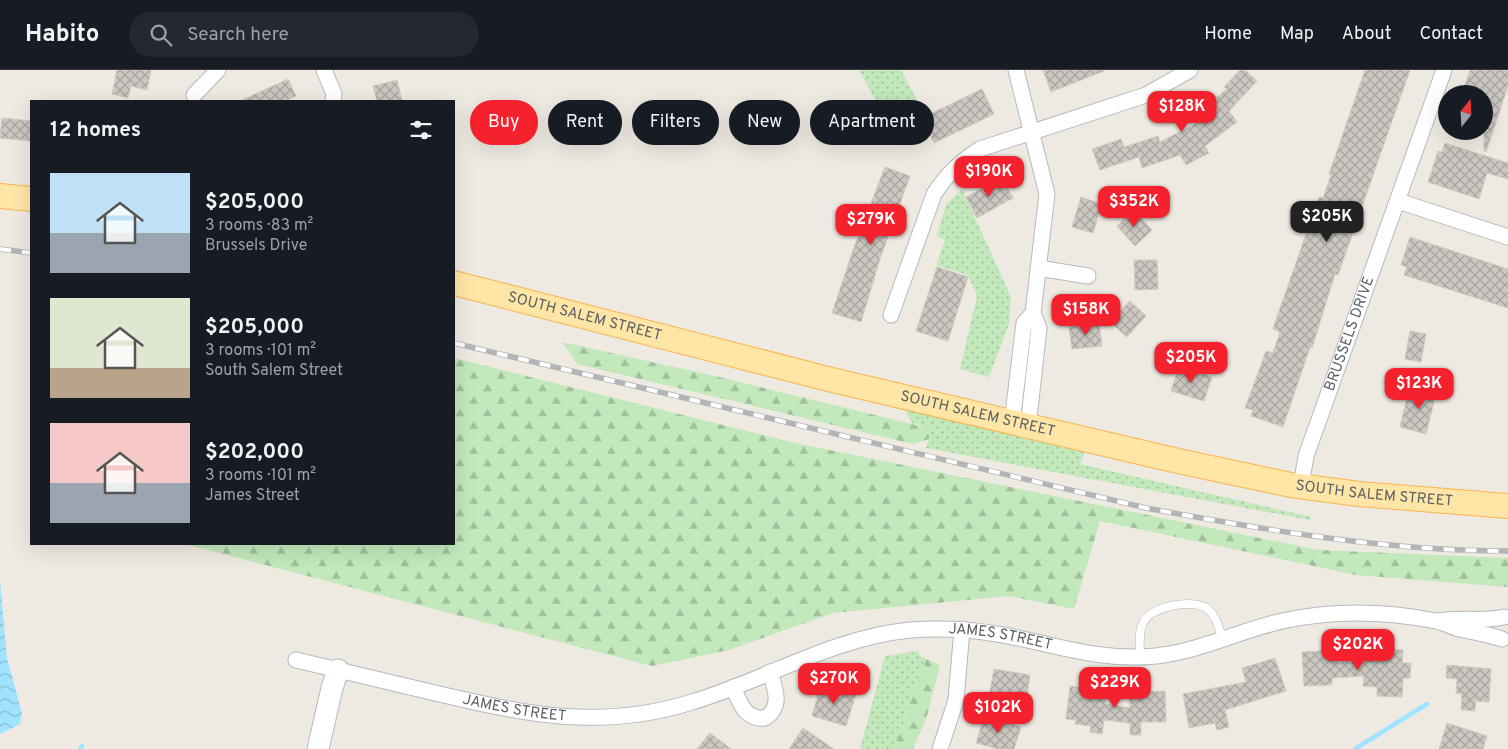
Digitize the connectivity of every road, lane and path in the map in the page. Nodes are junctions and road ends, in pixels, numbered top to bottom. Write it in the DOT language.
graph roads {
  1 [pos="218,70"];
  2 [pos="324,70"];
  3 [pos="1016,70"];
  4 [pos="1190,70"];
  5 [pos="1444,70"];
  6 [pos="194,95"];
  7 [pos="333,100"];
  8 [pos="1034,132"];
  9 [pos="0,196"];
  10 [pos="30,199"];
  11 [pos="1398,201"];
  12 [pos="1508,237"];
  13 [pos="1038,268"];
  14 [pos="1088,276"];
  15 [pos="455,282"];
  16 [pos="891,315"];
  17 [pos="1020,425"];
  18 [pos="1302,486"];
  19 [pos="1508,506"];
  20 [pos="1506,615"];
  21 [pos="1439,621"];
  22 [pos="962,630"];
  23 [pos="1222,640"];
  24 [pos="1505,644"];
  25 [pos="1140,657"];
  26 [pos="296,660"];
  27 [pos="338,670"];
  28 [pos="770,672"];
  29 [pos="733,687"];
  30 [pos="318,749"];
  31 [pos="940,749"];
  1 -- 6 [label="street"];
  2 -- 7 [label="street"];
  3 -- 8 [label="street"];
  4 -- 8 [label="street"];
  5 -- 11 [label="street, BRUSSELS DRIVE"];
  8 -- 13 [label="street"];
  8 -- 16 [label="street"];
  9 -- 10 [label="main road"];
  11 -- 12 [label="street"];
  11 -- 18 [label="street, BRUSSELS DRIVE"];
  13 -- 14 [label="street"];
  13 -- 17 [label="street"];
  15 -- 17 [label="main road, SOUTH SALEM STREET"];
  17 -- 18 [label="main road, SOUTH SALEM STREET"];
  18 -- 19 [label="main road, SOUTH SALEM STREET"];
  20 -- 21 [label="street, JAMES STREET"];
  20 -- 24 [label="street"];
  21 -- 23 [label="street, JAMES STREET"];
  21 -- 24 [label="street, JAMES STREET"];
  22 -- 25 [label="street, JAMES STREET"];
  22 -- 28 [label="street, JAMES STREET"];
  22 -- 31 [label="street"];
  23 -- 25 [label="street, JAMES STREET"];
  23 -- 25 [label="lane"];
  26 -- 27 [label="street, JAMES STREET"];
  27 -- 29 [label="street, JAMES STREET"];
  27 -- 30 [label="main road"];
  28 -- 29 [label="street, JAMES STREET"];
  28 -- 29 [label="street"];
}
